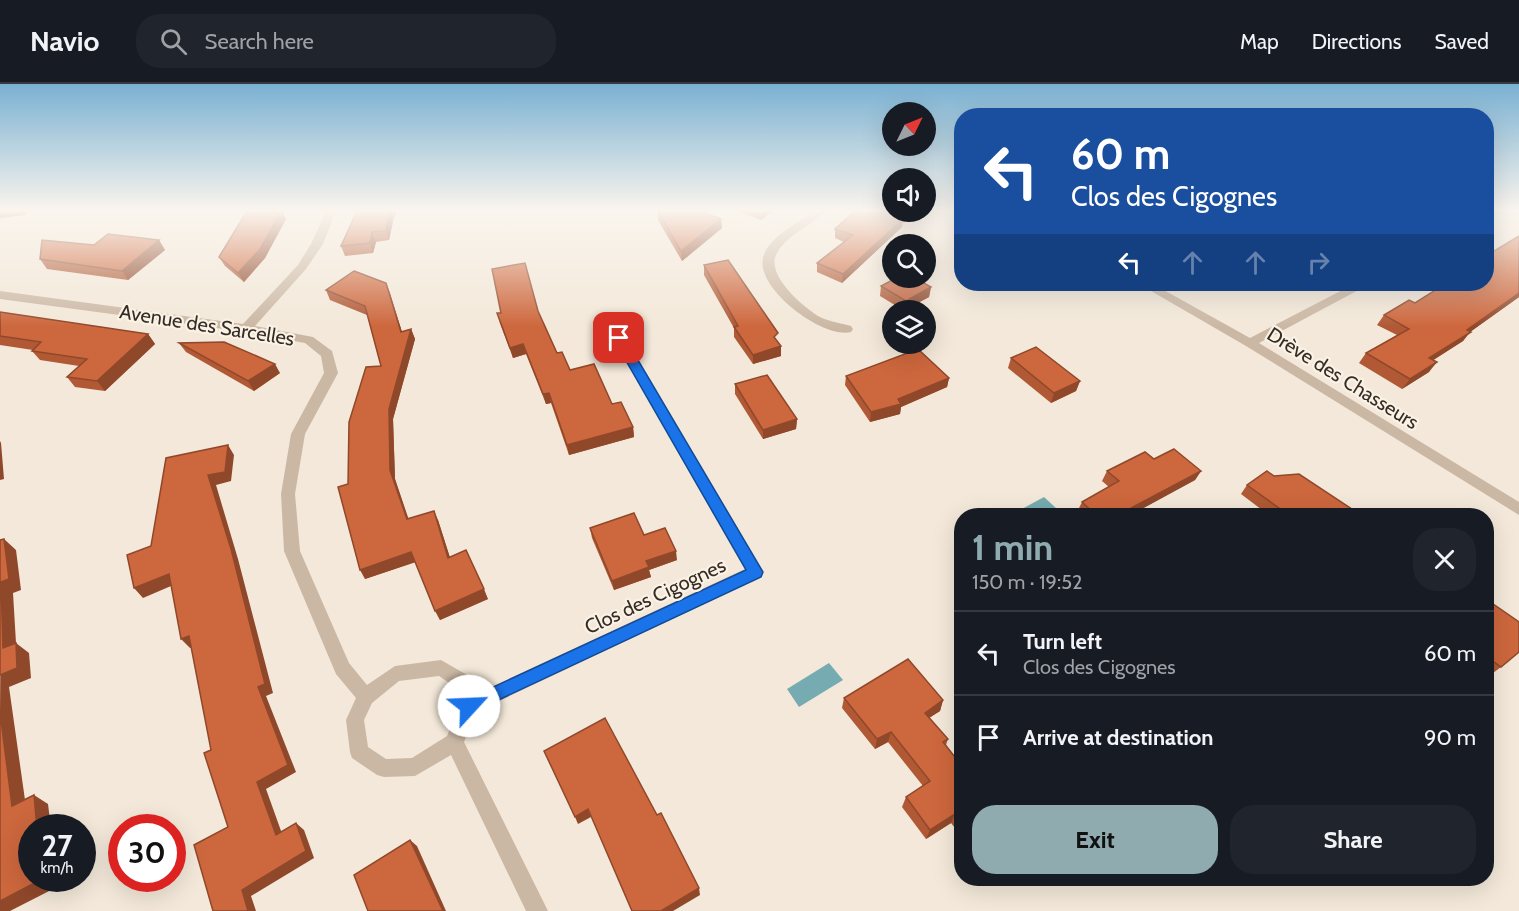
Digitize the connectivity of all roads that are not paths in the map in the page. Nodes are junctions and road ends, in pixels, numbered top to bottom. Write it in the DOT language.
graph roads {
  1 [pos="313,250"];
  2 [pos="775,250"];
  3 [pos="1157,291"];
  4 [pos="1349,291"];
  5 [pos="0,295"];
  6 [pos="608,319"];
  7 [pos="246,328"];
  8 [pos="847,329"];
  9 [pos="1250,343"];
  10 [pos="1519,509"];
  11 [pos="366,697"];
  12 [pos="469,706"];
  13 [pos="454,742"];
  14 [pos="537,911"];
  1 -- 7 [label="street"];
  2 -- 8 [label="street"];
  3 -- 9 [label="street, Drève des Chasseurs"];
  4 -- 9 [label="street"];
  5 -- 7 [label="street, Avenue des Sarcelles"];
  6 -- 12 [label="street, Clos des Cigognes"];
  7 -- 11 [label="street, Avenue des Sarcelles"];
  9 -- 10 [label="street, Drève des Chasseurs"];
  11 -- 12 [label="street"];
  11 -- 13 [label="street"];
  12 -- 13 [label="street"];
  13 -- 14 [label="street"];
}
